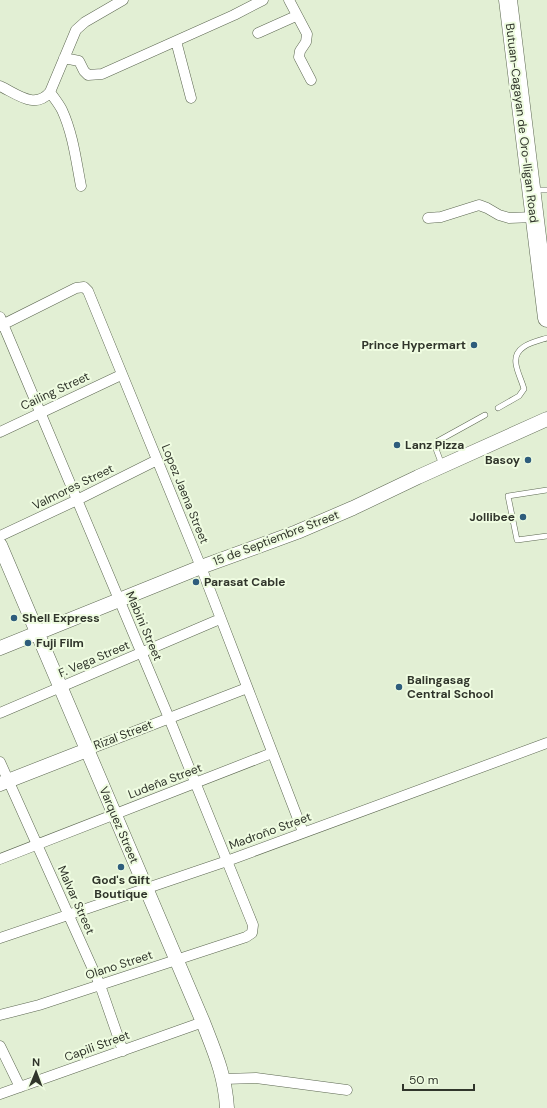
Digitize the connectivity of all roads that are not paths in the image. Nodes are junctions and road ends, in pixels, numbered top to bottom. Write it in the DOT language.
graph roads {
  1 [pos="122,0"];
  2 [pos="264,0"];
  3 [pos="288,0"];
  4 [pos="508,0"];
  5 [pos="296,16"];
  6 [pos="258,33"];
  7 [pos="176,41"];
  8 [pos="64,58"];
  9 [pos="311,80"];
  10 [pos="0,86"];
  11 [pos="50,92"];
  12 [pos="191,98"];
  13 [pos="81,186"];
  14 [pos="539,190"];
  15 [pos="534,217"];
  16 [pos="428,218"];
  17 [pos="547,318"];
  18 [pos="1,323"];
  19 [pos="547,338"];
  20 [pos="121,375"];
  21 [pos="498,408"];
  22 [pos="41,412"];
  23 [pos="485,414"];
  24 [pos="547,419"];
  25 [pos="0,432"];
  26 [pos="157,460"];
  27 [pos="442,466"];
  28 [pos="547,490"];
  29 [pos="77,500"];
  30 [pos="0,536"];
  31 [pos="547,536"];
  32 [pos="0,545"];
  33 [pos="201,567"];
  34 [pos="119,600"];
  35 [pos="220,619"];
  36 [pos="38,632"];
  37 [pos="0,648"];
  38 [pos="141,653"];
  39 [pos="61,688"];
  40 [pos="247,688"];
  41 [pos="0,713"];
  42 [pos="169,718"];
  43 [pos="547,743"];
  44 [pos="87,750"];
  45 [pos="272,753"];
  46 [pos="0,762"];
  47 [pos="4,782"];
  48 [pos="195,783"];
  49 [pos="114,814"];
  50 [pos="303,832"];
  51 [pos="36,844"];
  52 [pos="0,859"];
  53 [pos="227,861"];
  54 [pos="146,888"];
  55 [pos="68,914"];
  56 [pos="246,937"];
  57 [pos="0,938"];
  58 [pos="177,959"];
  59 [pos="100,985"];
  60 [pos="0,1015"];
  61 [pos="203,1022"];
  62 [pos="0,1046"];
  63 [pos="123,1051"];
  64 [pos="224,1079"];
  65 [pos="20,1087"];
  66 [pos="347,1090"];
  67 [pos="0,1094"];
  68 [pos="227,1108"];
  1 -- 8 [label="street"];
  2 -- 7 [label="street"];
  3 -- 5 [label="street"];
  4 -- 14 [label="highway, Butuan-Cagayan de Oro-Iligan Road"];
  5 -- 6 [label="street"];
  5 -- 9 [label="street"];
  7 -- 8 [label="street"];
  7 -- 12 [label="street"];
  8 -- 11 [label="street"];
  10 -- 11 [label="street"];
  11 -- 13 [label="street"];
  14 -- 15 [label="highway, Butuan-Cagayan de Oro-Iligan Road"];
  15 -- 16 [label="street"];
  15 -- 17 [label="highway, Butuan-Cagayan de Oro-Iligan Road"];
  18 -- 20 [label="street, Lopez Jaena Street"];
  18 -- 22 [label="street, Mabini Street"];
  19 -- 21 [label="lane"];
  20 -- 22 [label="street, Cailing Street"];
  20 -- 26 [label="street, Lopez Jaena Street"];
  22 -- 25 [label="street, Cailing Street"];
  22 -- 29 [label="street, Mabini Street"];
  23 -- 27 [label="lane"];
  24 -- 27 [label="main road, 15 de Septiembre Street"];
  26 -- 29 [label="street, Valmores Street"];
  26 -- 33 [label="street, Lopez Jaena Street"];
  27 -- 33 [label="main road, 15 de Septiembre Street"];
  28 -- 31 [label="lane"];
  29 -- 30 [label="street, Valmores Street"];
  29 -- 34 [label="street, Mabini Street"];
  32 -- 36 [label="main road, Varquez Street"];
  33 -- 34 [label="main road, 15 de Septiembre Street"];
  33 -- 35 [label="street, Lopez Jaena Street"];
  34 -- 36 [label="main road, 15 de Septiembre Street"];
  34 -- 38 [label="street, Mabini Street"];
  35 -- 38 [label="street, F. Vega Street"];
  35 -- 40 [label="street, Lopez Jaena Street"];
  36 -- 37 [label="main road, 15 de Septiembre Street"];
  36 -- 39 [label="main road, Varquez Street"];
  38 -- 39 [label="street, F. Vega Street"];
  38 -- 42 [label="street, Mabini Street"];
  39 -- 41 [label="street, F. Vega Street"];
  39 -- 44 [label="main road, Varquez Street"];
  40 -- 42 [label="street, Rizal Street"];
  40 -- 45 [label="street, Lopez Jaena Street"];
  42 -- 44 [label="street, Rizal Street"];
  42 -- 48 [label="street, Mabini Street"];
  43 -- 50 [label="street, Madroño Street"];
  44 -- 47 [label="main road, Rizal Street"];
  44 -- 49 [label="main road, Varquez Street"];
  45 -- 48 [label="street, Ludeña Street"];
  45 -- 50 [label="street, Lopez Jaena Street"];
  46 -- 47 [label="street, Malvar Street"];
  47 -- 51 [label="street, Malvar Street"];
  48 -- 49 [label="street, Ludeña Street"];
  48 -- 53 [label="street, Mabini Street"];
  49 -- 51 [label="street, Ludeña Street"];
  49 -- 54 [label="main road, Varquez Street"];
  50 -- 53 [label="street, Madroño Street"];
  51 -- 52 [label="street, Ludeña Street"];
  51 -- 55 [label="street, Malvar Street"];
  53 -- 54 [label="street, Madroño Street"];
  53 -- 56 [label="street, Mabini Street"];
  54 -- 55 [label="street, Madroño Street"];
  54 -- 58 [label="main road, Varquez Street"];
  55 -- 57 [label="street, Madroño Street"];
  55 -- 59 [label="street, Malvar Street"];
  56 -- 58 [label="street, Olano Street"];
  58 -- 59 [label="street, Olano Street"];
  58 -- 61 [label="main road, Varquez Street"];
  59 -- 60 [label="street, Olano Street"];
  59 -- 63 [label="street, Malvar Street"];
  61 -- 63 [label="street, Capili Street"];
  61 -- 64 [label="main road, Varquez Street"];
  62 -- 65 [label="street"];
  63 -- 65 [label="street, Capili Street"];
  64 -- 66 [label="street"];
  64 -- 68 [label="main road, Varquez Street"];
  65 -- 67 [label="street, Capili Street"];
}
